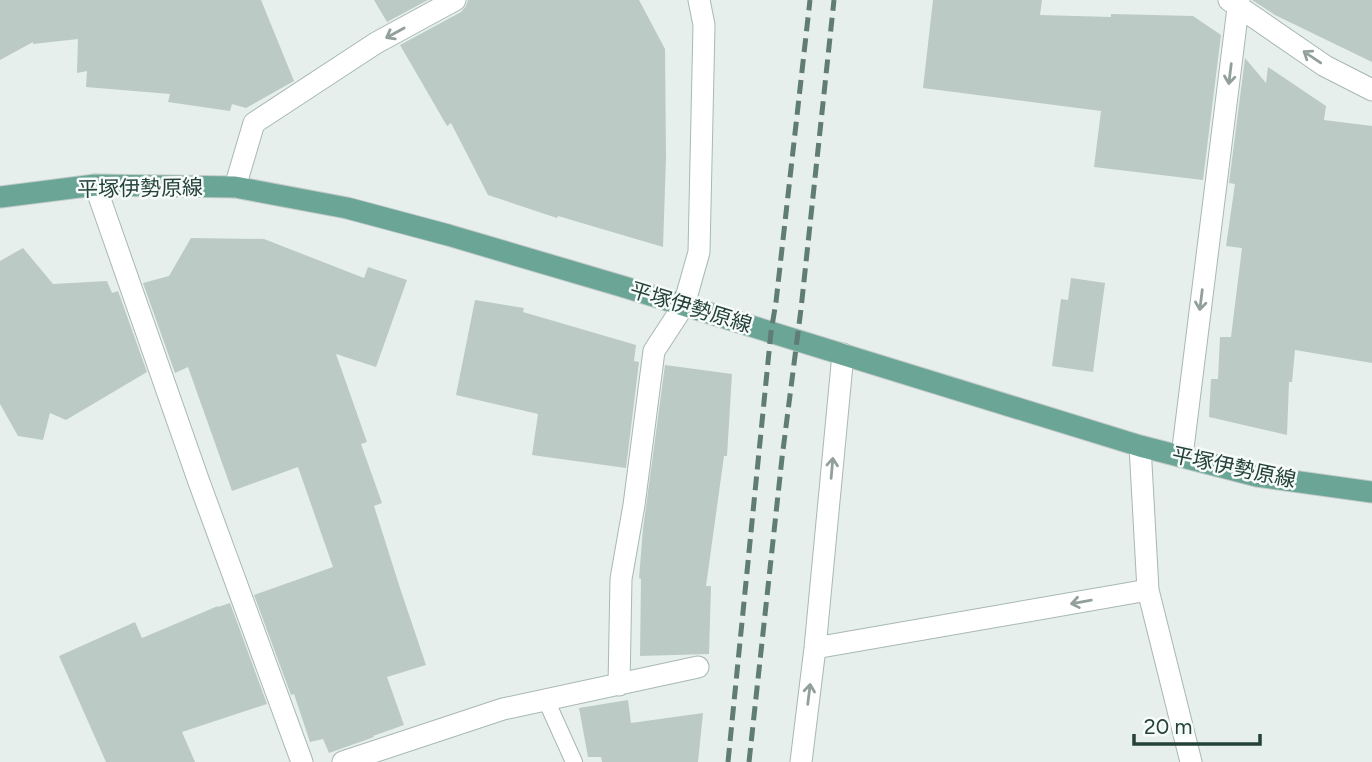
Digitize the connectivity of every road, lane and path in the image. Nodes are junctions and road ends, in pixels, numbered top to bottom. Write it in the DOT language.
graph roads {
  1 [pos="455,0"];
  2 [pos="699,0"];
  3 [pos="1235,2"];
  4 [pos="1372,90"];
  5 [pos="95,185"];
  6 [pos="235,187"];
  7 [pos="0,197"];
  8 [pos="684,305"];
  9 [pos="843,354"];
  10 [pos="1140,446"];
  11 [pos="1182,456"];
  12 [pos="1372,492"];
  13 [pos="1148,590"];
  14 [pos="815,648"];
  15 [pos="698,667"];
  16 [pos="619,685"];
  17 [pos="546,700"];
  18 [pos="302,762"];
  19 [pos="343,762"];
  20 [pos="574,762"];
  21 [pos="801,762"];
  22 [pos="1191,762"];
  1 -- 6 [label="street, one-way"];
  2 -- 8 [label="street"];
  4 -- 3 [label="street, one-way"];
  3 -- 11 [label="street, one-way"];
  5 -- 6 [label="main road, 平塚伊勢原線"];
  5 -- 7 [label="main road, 平塚伊勢原線"];
  5 -- 18 [label="street"];
  6 -- 8 [label="main road, 平塚伊勢原線"];
  8 -- 9 [label="main road, 平塚伊勢原線"];
  8 -- 16 [label="street"];
  9 -- 10 [label="main road, 平塚伊勢原線"];
  14 -- 9 [label="street, one-way"];
  10 -- 11 [label="main road, 平塚伊勢原線"];
  10 -- 13 [label="street"];
  11 -- 12 [label="main road, 平塚伊勢原線"];
  13 -- 14 [label="street, one-way"];
  13 -- 22 [label="street"];
  21 -- 14 [label="street, one-way"];
  15 -- 16 [label="street"];
  16 -- 17 [label="street"];
  17 -- 19 [label="street"];
  17 -- 20 [label="lane"];
}
